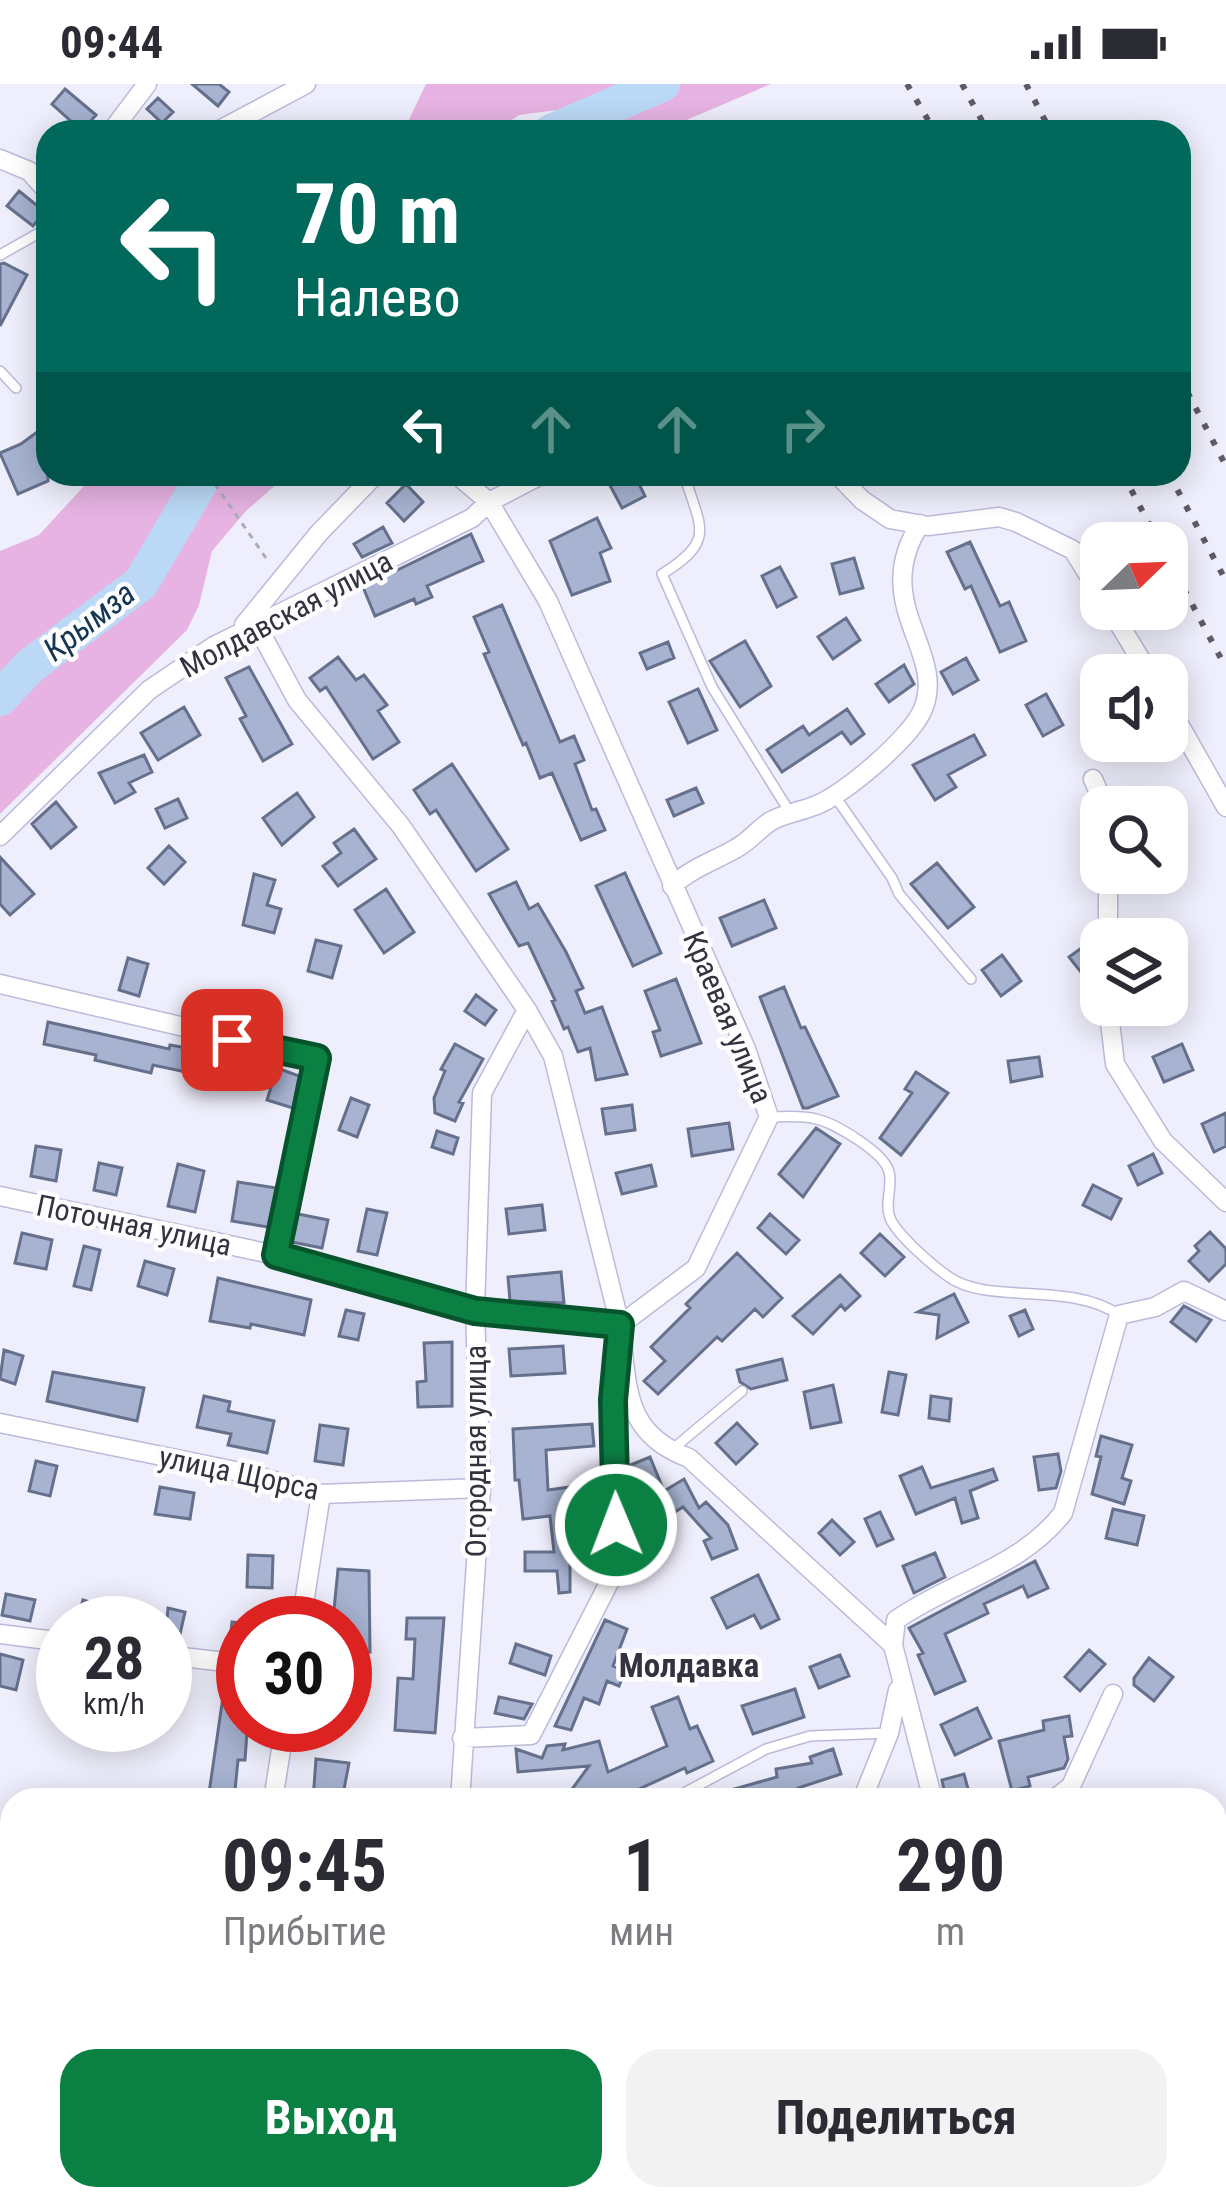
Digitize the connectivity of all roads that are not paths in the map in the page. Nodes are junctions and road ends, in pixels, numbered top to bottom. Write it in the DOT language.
graph roads {
  1 [pos="147,84"];
  2 [pos="306,84"];
  3 [pos="120,120"];
  4 [pos="238,120"];
  5 [pos="0,158"];
  6 [pos="36,167"];
  7 [pos="36,235"];
  8 [pos="0,255"];
  9 [pos="0,370"];
  10 [pos="16,388"];
  11 [pos="365,486"];
  12 [pos="470,486"];
  13 [pos="520,486"];
  14 [pos="688,486"];
  15 [pos="849,486"];
  16 [pos="489,502"];
  17 [pos="920,524"];
  18 [pos="1080,561"];
  19 [pos="256,624"];
  20 [pos="237,634"];
  21 [pos="1188,740"];
  22 [pos="1093,779"];
  23 [pos="1096,786"];
  24 [pos="834,795"];
  25 [pos="1226,807"];
  26 [pos="789,812"];
  27 [pos="0,836"];
  28 [pos="672,886"];
  29 [pos="971,979"];
  30 [pos="0,984"];
  31 [pos="527,1010"];
  32 [pos="1110,1026"];
  33 [pos="770,1117"];
  34 [pos="0,1196"];
  35 [pos="1226,1202"];
  36 [pos="276,1255"];
  37 [pos="475,1311"];
  38 [pos="1226,1312"];
  39 [pos="1120,1315"];
  40 [pos="620,1325"];
  41 [pos="742,1391"];
  42 [pos="0,1423"];
  43 [pos="670,1451"];
  44 [pos="481,1488"];
  45 [pos="321,1494"];
  46 [pos="305,1596"];
  47 [pos="0,1634"];
  48 [pos="36,1639"];
  49 [pos="893,1646"];
  50 [pos="899,1673"];
  51 [pos="1113,1694"];
  52 [pos="889,1733"];
  53 [pos="462,1738"];
  54 [pos="281,1752"];
  55 [pos="275,1788"];
  56 [pos="460,1788"];
  57 [pos="692,1788"];
  58 [pos="867,1788"];
  59 [pos="930,1788"];
  60 [pos="1069,1788"];
  1 -- 3 [label="street"];
  2 -- 4 [label="street"];
  5 -- 6 [label="street"];
  7 -- 8 [label="lane"];
  9 -- 10 [label="lane"];
  11 -- 20 [label="street"];
  12 -- 16 [label="street, Краевая улица"];
  13 -- 16 [label="street, Молдавская улица"];
  14 -- 26 [label="lane"];
  15 -- 17 [label="street"];
  16 -- 19 [label="street, Молдавская улица"];
  16 -- 28 [label="street, Краевая улица"];
  17 -- 18 [label="street"];
  17 -- 24 [label="street"];
  19 -- 20 [label="street, Молдавская улица"];
  19 -- 31 [label="street"];
  20 -- 27 [label="street, Молдавская улица"];
  21 -- 25 [label="street"];
  22 -- 23 [label="street"];
  24 -- 26 [label="street"];
  24 -- 29 [label="lane"];
  26 -- 28 [label="street"];
  28 -- 33 [label="street, Краевая улица"];
  30 -- 36 [label="street"];
  31 -- 37 [label="street, Огородная улица"];
  31 -- 40 [label="street"];
  32 -- 35 [label="street"];
  33 -- 39 [label="lane"];
  33 -- 40 [label="street, Краевая улица"];
  34 -- 36 [label="street, Поточная улица"];
  36 -- 37 [label="street, Поточная улица"];
  37 -- 40 [label="street, Поточная улица"];
  37 -- 44 [label="street, Огородная улица"];
  38 -- 39 [label="street"];
  39 -- 49 [label="street"];
  40 -- 43 [label="street"];
  40 -- 53 [label="street"];
  41 -- 43 [label="lane"];
  42 -- 45 [label="street, улица Щорса"];
  43 -- 49 [label="street"];
  44 -- 45 [label="street, улица Щорса"];
  44 -- 53 [label="street, Огородная улица"];
  45 -- 46 [label="street"];
  47 -- 48 [label="street"];
  49 -- 50 [label="street"];
  50 -- 52 [label="street"];
  50 -- 59 [label="street"];
  51 -- 60 [label="street"];
  52 -- 57 [label="lane"];
  52 -- 58 [label="street"];
  53 -- 56 [label="street, Огородная улица"];
  54 -- 55 [label="street"];
}
